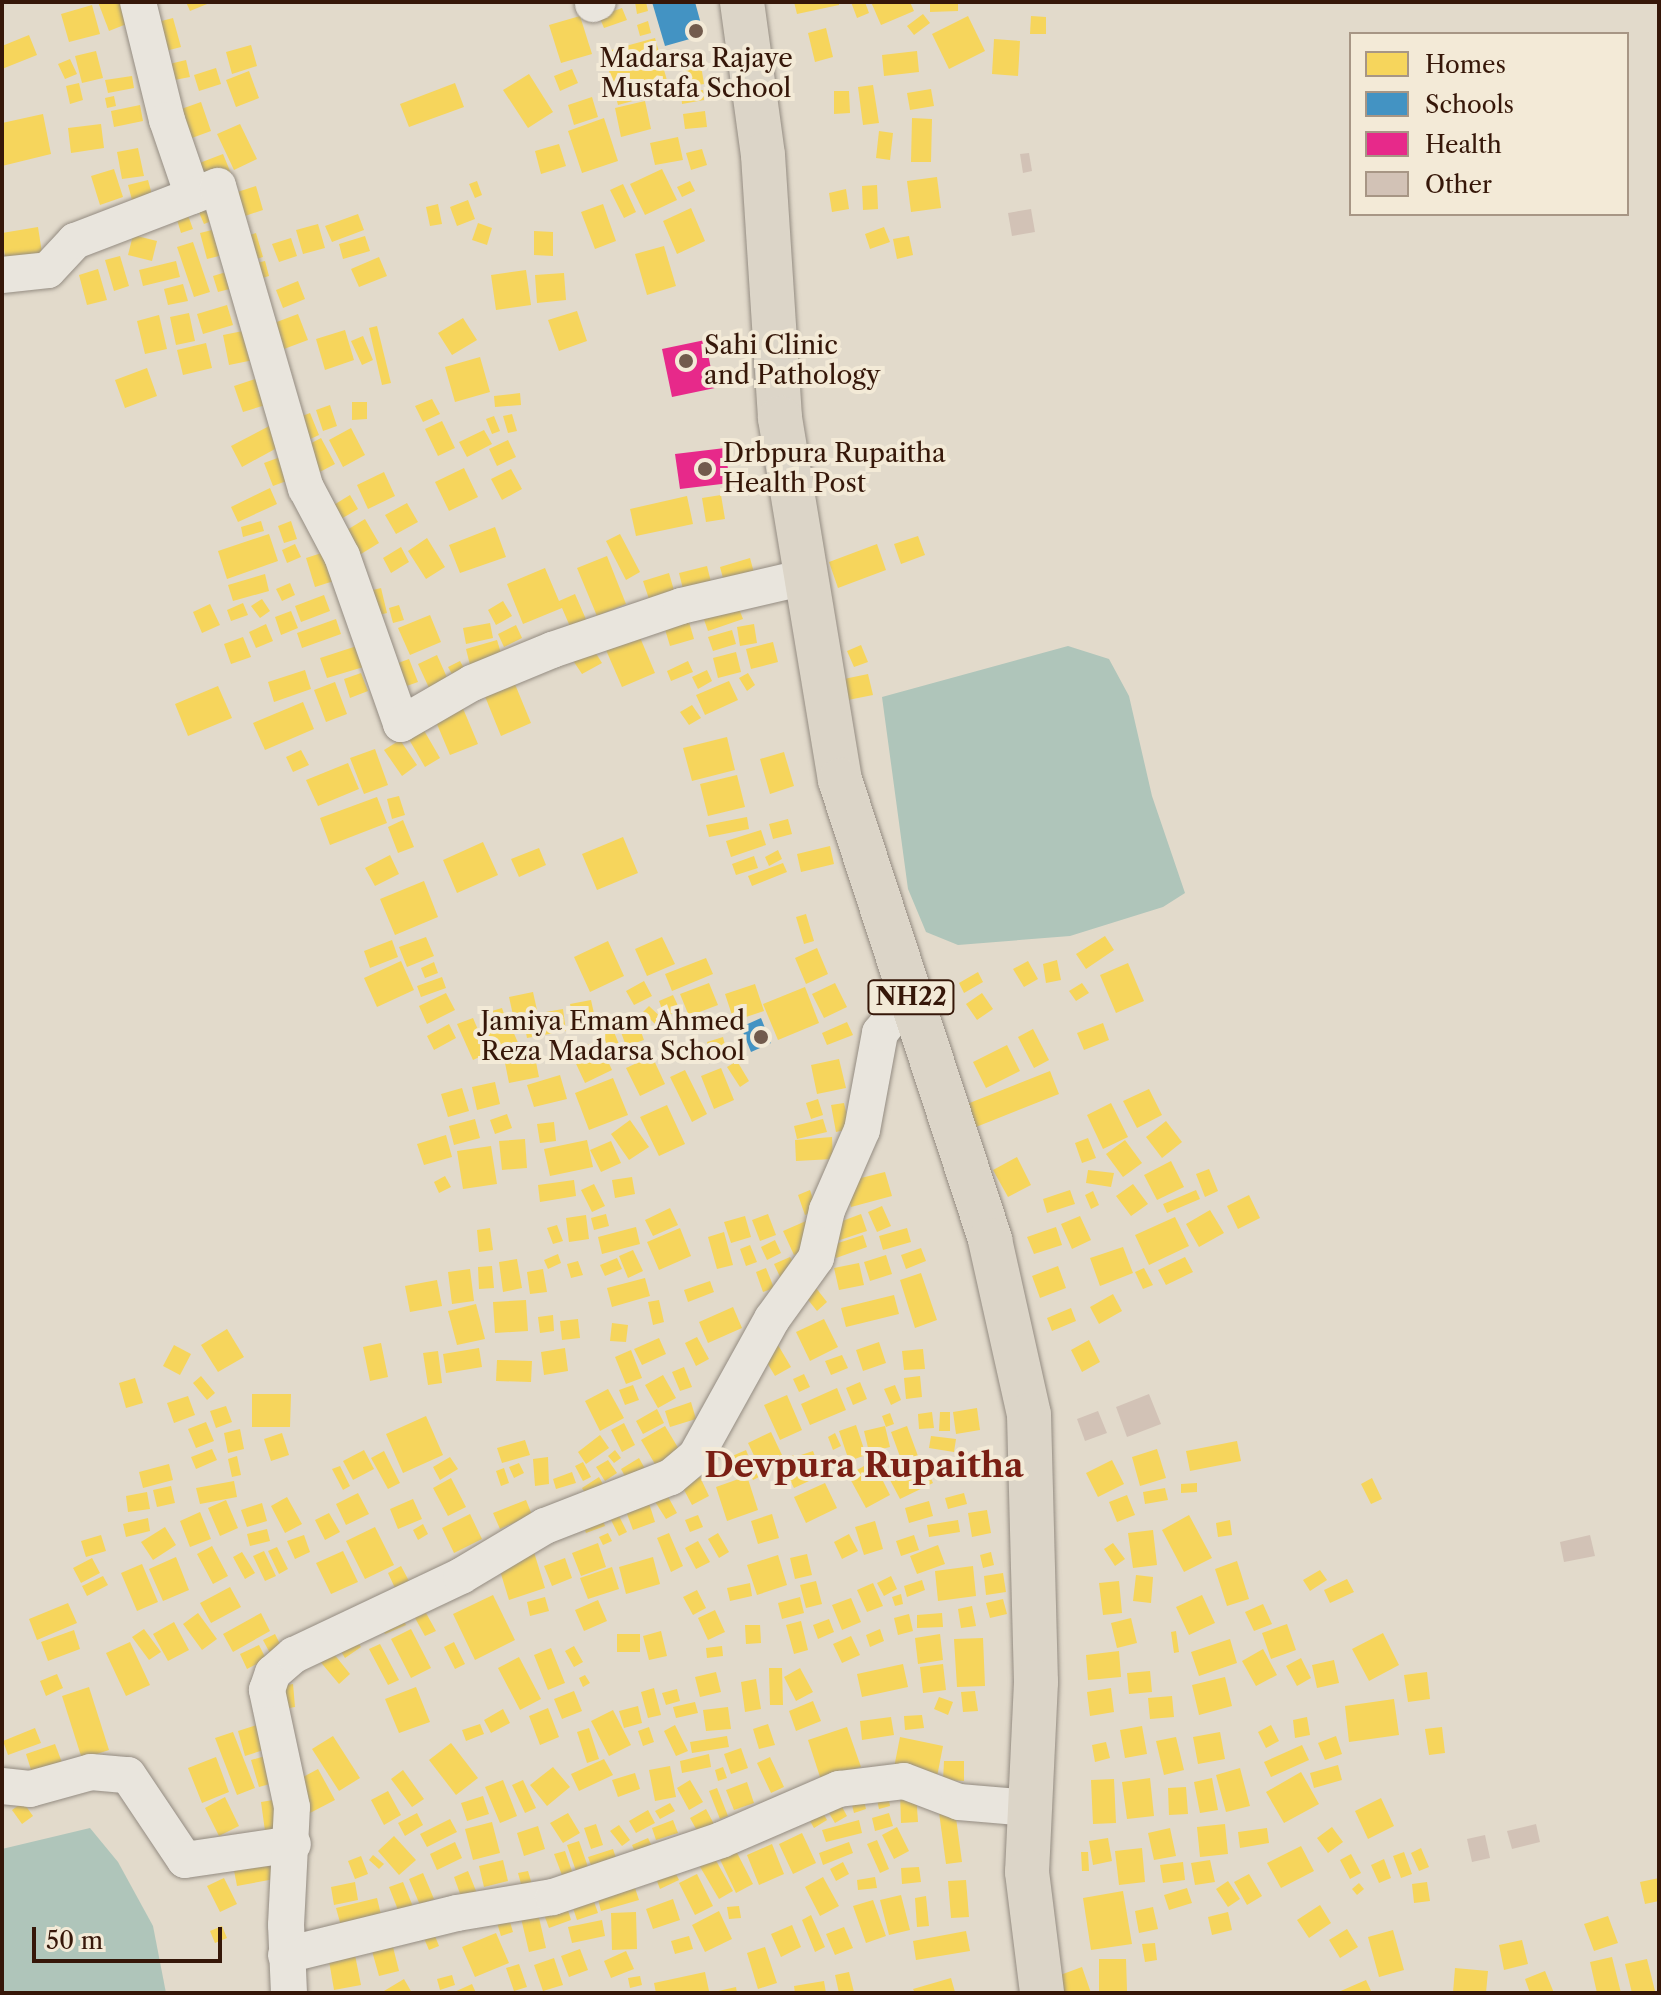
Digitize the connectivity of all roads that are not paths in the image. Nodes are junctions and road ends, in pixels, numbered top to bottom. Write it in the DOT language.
graph roads {
  1 [pos="138,2"];
  2 [pos="742,2"];
  3 [pos="193,196"];
  4 [pos="2,275"];
  5 [pos="806,577"];
  6 [pos="913,1004"];
  7 [pos="2,1786"];
  8 [pos="1030,1808"];
  9 [pos="293,1844"];
  10 [pos="286,1955"];
  11 [pos="289,1993"];
  12 [pos="1042,1993"];
  1 -- 3 [label="street"];
  2 -- 5 [label="main road, NH22"];
  3 -- 4 [label="street"];
  3 -- 5 [label="street"];
  5 -- 6 [label="main road, NH22"];
  6 -- 8 [label="main road, NH22"];
  6 -- 9 [label="street"];
  7 -- 9 [label="street"];
  8 -- 10 [label="street"];
  8 -- 12 [label="main road, NH22"];
  9 -- 10 [label="street"];
  10 -- 11 [label="street"];
}
